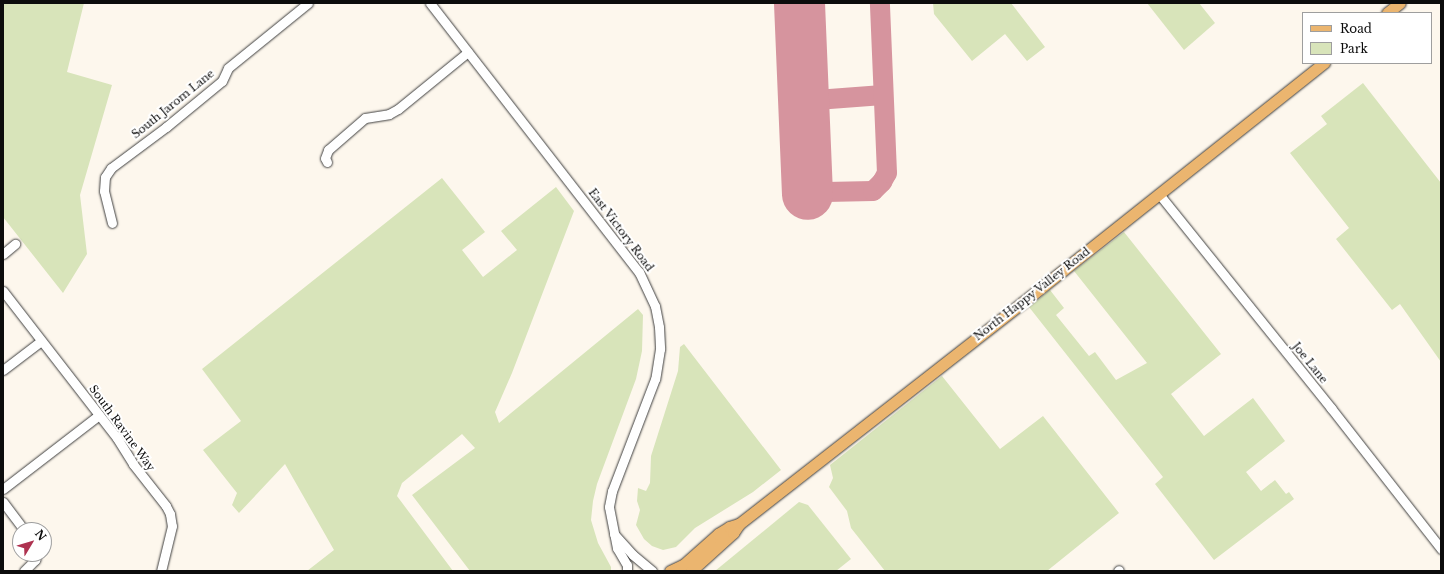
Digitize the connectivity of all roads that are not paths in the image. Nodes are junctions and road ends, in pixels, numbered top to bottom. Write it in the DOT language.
graph roads {
  1 [pos="308,3"];
  2 [pos="430,3"];
  3 [pos="1400,3"];
  4 [pos="1388,12"];
  5 [pos="468,52"];
  6 [pos="1323,64"];
  7 [pos="327,162"];
  8 [pos="1159,194"];
  9 [pos="112,222"];
  10 [pos="15,244"];
  11 [pos="3,254"];
  12 [pos="3,292"];
  13 [pos="41,341"];
  14 [pos="3,370"];
  15 [pos="99,415"];
  16 [pos="3,489"];
  17 [pos="3,502"];
  18 [pos="18,522"];
  19 [pos="739,524"];
  20 [pos="614,534"];
  21 [pos="1441,550"];
  22 [pos="33,562"];
  23 [pos="24,571"];
  24 [pos="161,571"];
  25 [pos="627,571"];
  26 [pos="652,571"];
  27 [pos="670,571"];
  28 [pos="691,571"];
  1 -- 9 [label="street, South Jarom Lane"];
  2 -- 5 [label="street, East Victory Road"];
  3 -- 4 [label="main road"];
  5 -- 7 [label="street"];
  5 -- 20 [label="street, East Victory Road"];
  6 -- 8 [label="main road, North Happy Valley Road"];
  8 -- 19 [label="main road, North Happy Valley Road"];
  8 -- 21 [label="street, Joe Lane"];
  10 -- 11 [label="street"];
  12 -- 13 [label="street, South Ravine Way"];
  13 -- 14 [label="street"];
  13 -- 15 [label="street, South Ravine Way"];
  15 -- 16 [label="street"];
  15 -- 24 [label="street, South Ravine Way"];
  17 -- 18 [label="street"];
  19 -- 27 [label="main road, North Happy Valley Road"];
  19 -- 28 [label="main road, North Happy Valley Road"];
  20 -- 25 [label="street, East Victory Road"];
  20 -- 26 [label="street"];
  22 -- 23 [label="street"];
}
